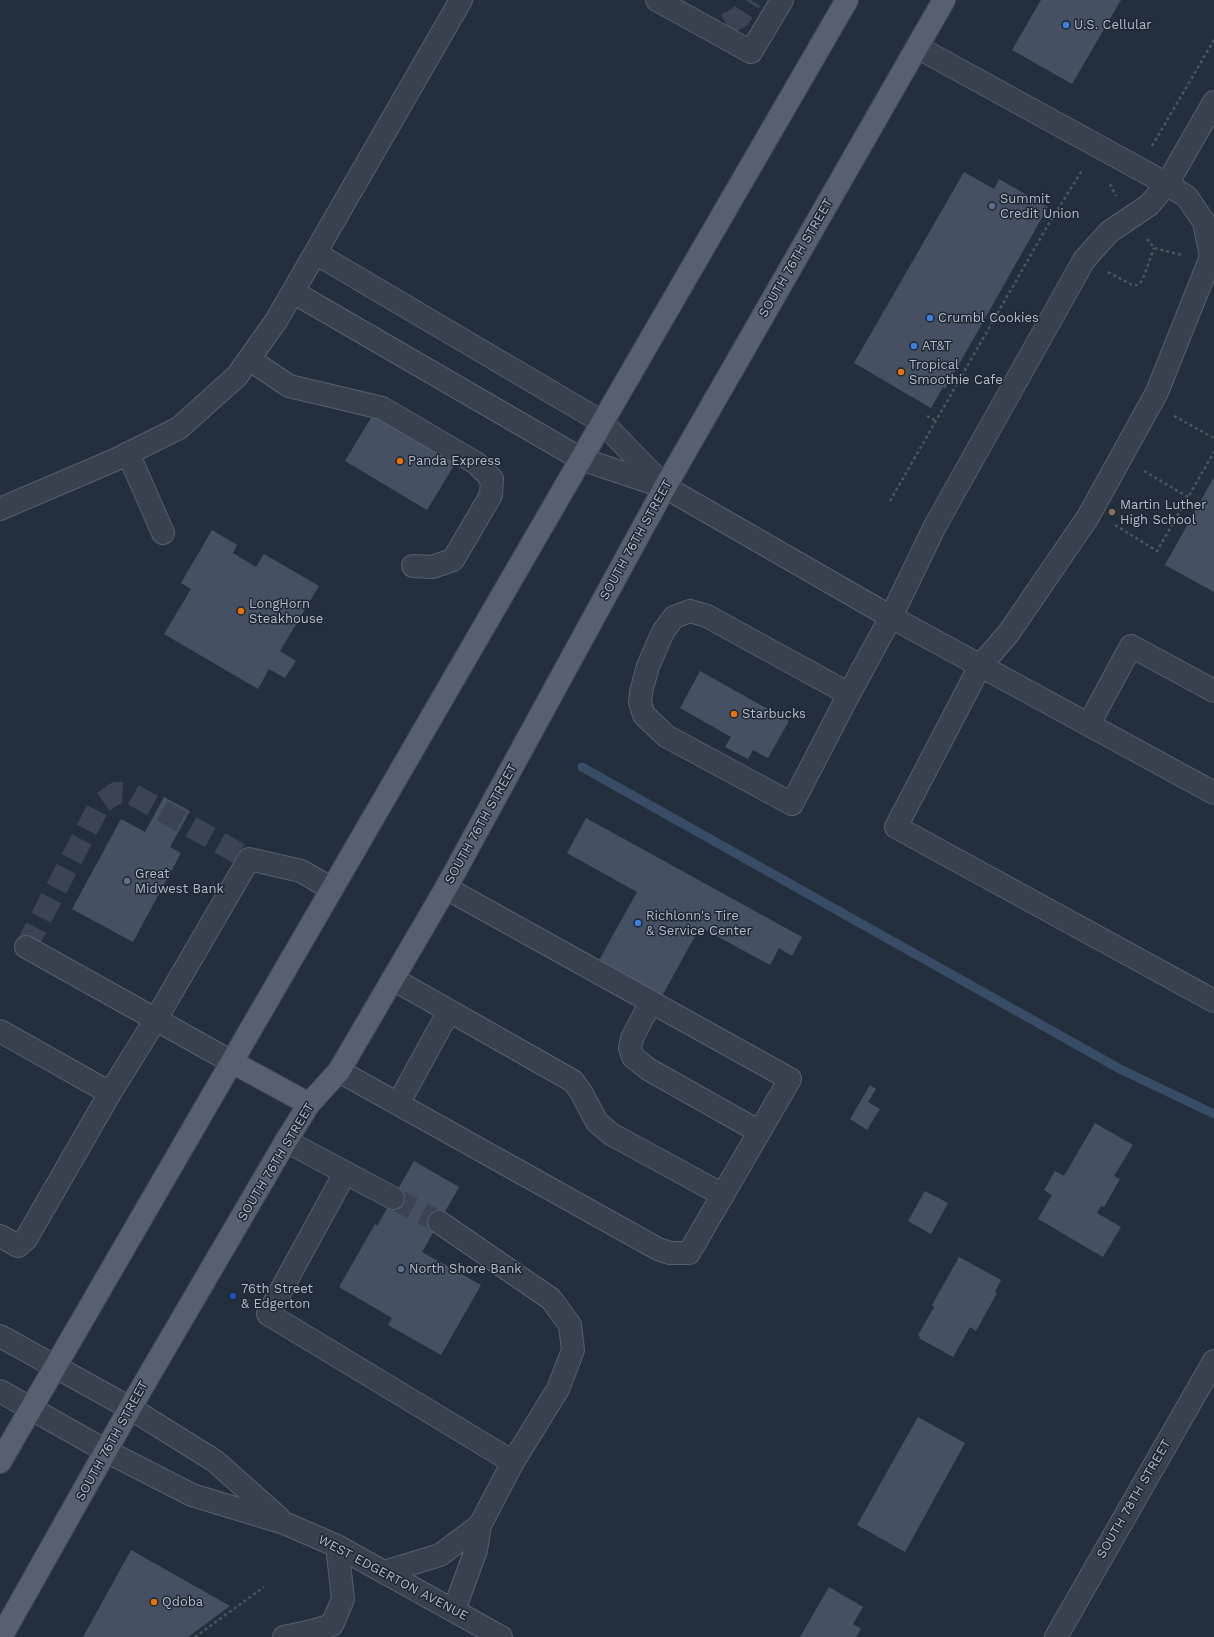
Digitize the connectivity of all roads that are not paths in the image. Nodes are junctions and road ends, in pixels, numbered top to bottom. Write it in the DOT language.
graph roads {
  1 [pos="461,0"];
  2 [pos="657,0"];
  3 [pos="782,0"];
  4 [pos="847,0"];
  5 [pos="944,0"];
  6 [pos="917,47"];
  7 [pos="1214,104"];
  8 [pos="1167,184"];
  9 [pos="315,253"];
  10 [pos="293,292"];
  11 [pos="249,359"];
  12 [pos="602,422"];
  13 [pos="128,453"];
  14 [pos="581,459"];
  15 [pos="665,487"];
  16 [pos="0,509"];
  17 [pos="162,533"];
  18 [pos="413,566"];
  19 [pos="891,616"];
  20 [pos="980,666"];
  21 [pos="1214,690"];
  22 [pos="849,694"];
  23 [pos="1089,724"];
  24 [pos="1214,793"];
  25 [pos="446,888"];
  26 [pos="332,889"];
  27 [pos="26,948"];
  28 [pos="393,979"];
  29 [pos="1214,1001"];
  30 [pos="651,1002"];
  31 [pos="450,1011"];
  32 [pos="156,1019"];
  33 [pos="0,1031"];
  34 [pos="232,1062"];
  35 [pos="339,1071"];
  36 [pos="110,1093"];
  37 [pos="309,1104"];
  38 [pos="398,1104"];
  39 [pos="758,1131"];
  40 [pos="286,1141"];
  41 [pos="345,1173"];
  42 [pos="723,1195"];
  43 [pos="393,1198"];
  44 [pos="439,1222"];
  45 [pos="0,1236"];
  46 [pos="0,1336"];
  47 [pos="1214,1361"];
  48 [pos="56,1366"];
  49 [pos="0,1391"];
  50 [pos="31,1408"];
  51 [pos="130,1408"];
  52 [pos="106,1451"];
  53 [pos="0,1462"];
  54 [pos="513,1462"];
  55 [pos="284,1523"];
  56 [pos="480,1525"];
  57 [pos="338,1546"];
  58 [pos="384,1572"];
  59 [pos="454,1610"];
  60 [pos="1,1637"];
  61 [pos="284,1637"];
  62 [pos="501,1637"];
  63 [pos="1056,1637"];
  1 -- 9 [label="street"];
  2 -- 3 [label="street"];
  4 -- 12 [label="main road"];
  5 -- 6 [label="main road, SOUTH 76TH STREET"];
  6 -- 8 [label="street"];
  6 -- 15 [label="main road, SOUTH 76TH STREET"];
  7 -- 8 [label="street"];
  8 -- 19 [label="street"];
  8 -- 20 [label="street"];
  9 -- 10 [label="street"];
  9 -- 12 [label="street"];
  10 -- 11 [label="street"];
  10 -- 14 [label="street"];
  11 -- 13 [label="street"];
  11 -- 18 [label="street"];
  12 -- 14 [label="main road"];
  12 -- 15 [label="street"];
  13 -- 16 [label="street"];
  13 -- 17 [label="street"];
  14 -- 15 [label="street"];
  14 -- 26 [label="main road"];
  15 -- 19 [label="street"];
  15 -- 25 [label="main road, SOUTH 76TH STREET"];
  19 -- 20 [label="street"];
  19 -- 22 [label="street"];
  20 -- 23 [label="street"];
  20 -- 29 [label="street"];
  21 -- 23 [label="street"];
  22 -- 22 [label="street"];
  23 -- 24 [label="street"];
  25 -- 28 [label="main road, SOUTH 76TH STREET"];
  25 -- 30 [label="street"];
  26 -- 32 [label="street"];
  26 -- 34 [label="main road"];
  27 -- 32 [label="street"];
  28 -- 31 [label="street"];
  28 -- 35 [label="main road, SOUTH 76TH STREET"];
  30 -- 39 [label="street"];
  30 -- 39 [label="street"];
  31 -- 38 [label="street"];
  31 -- 42 [label="street"];
  32 -- 34 [label="street"];
  32 -- 36 [label="street"];
  33 -- 36 [label="street"];
  34 -- 37 [label="main road"];
  34 -- 48 [label="main road"];
  35 -- 37 [label="main road, SOUTH 76TH STREET"];
  35 -- 38 [label="street"];
  36 -- 45 [label="street"];
  37 -- 40 [label="main road, SOUTH 76TH STREET"];
  38 -- 42 [label="street"];
  39 -- 42 [label="street"];
  40 -- 41 [label="street"];
  40 -- 51 [label="main road, SOUTH 76TH STREET"];
  41 -- 43 [label="street"];
  41 -- 54 [label="street"];
  44 -- 54 [label="street"];
  46 -- 48 [label="street, WEST EDGERTON AVENUE"];
  47 -- 63 [label="street, SOUTH 78TH STREET"];
  48 -- 50 [label="main road"];
  48 -- 51 [label="street, WEST EDGERTON AVENUE"];
  49 -- 50 [label="street, WEST EDGERTON AVENUE"];
  50 -- 52 [label="street, WEST EDGERTON AVENUE"];
  50 -- 53 [label="main road"];
  51 -- 52 [label="main road, SOUTH 76TH STREET"];
  51 -- 55 [label="street, WEST EDGERTON AVENUE"];
  52 -- 55 [label="street, WEST EDGERTON AVENUE"];
  52 -- 60 [label="main road, SOUTH 76TH STREET"];
  54 -- 56 [label="street"];
  55 -- 57 [label="street, WEST EDGERTON AVENUE"];
  56 -- 58 [label="street"];
  56 -- 59 [label="street"];
  57 -- 58 [label="street, WEST EDGERTON AVENUE"];
  57 -- 61 [label="street"];
  58 -- 59 [label="street, WEST EDGERTON AVENUE"];
  59 -- 62 [label="street, WEST EDGERTON AVENUE"];
}
